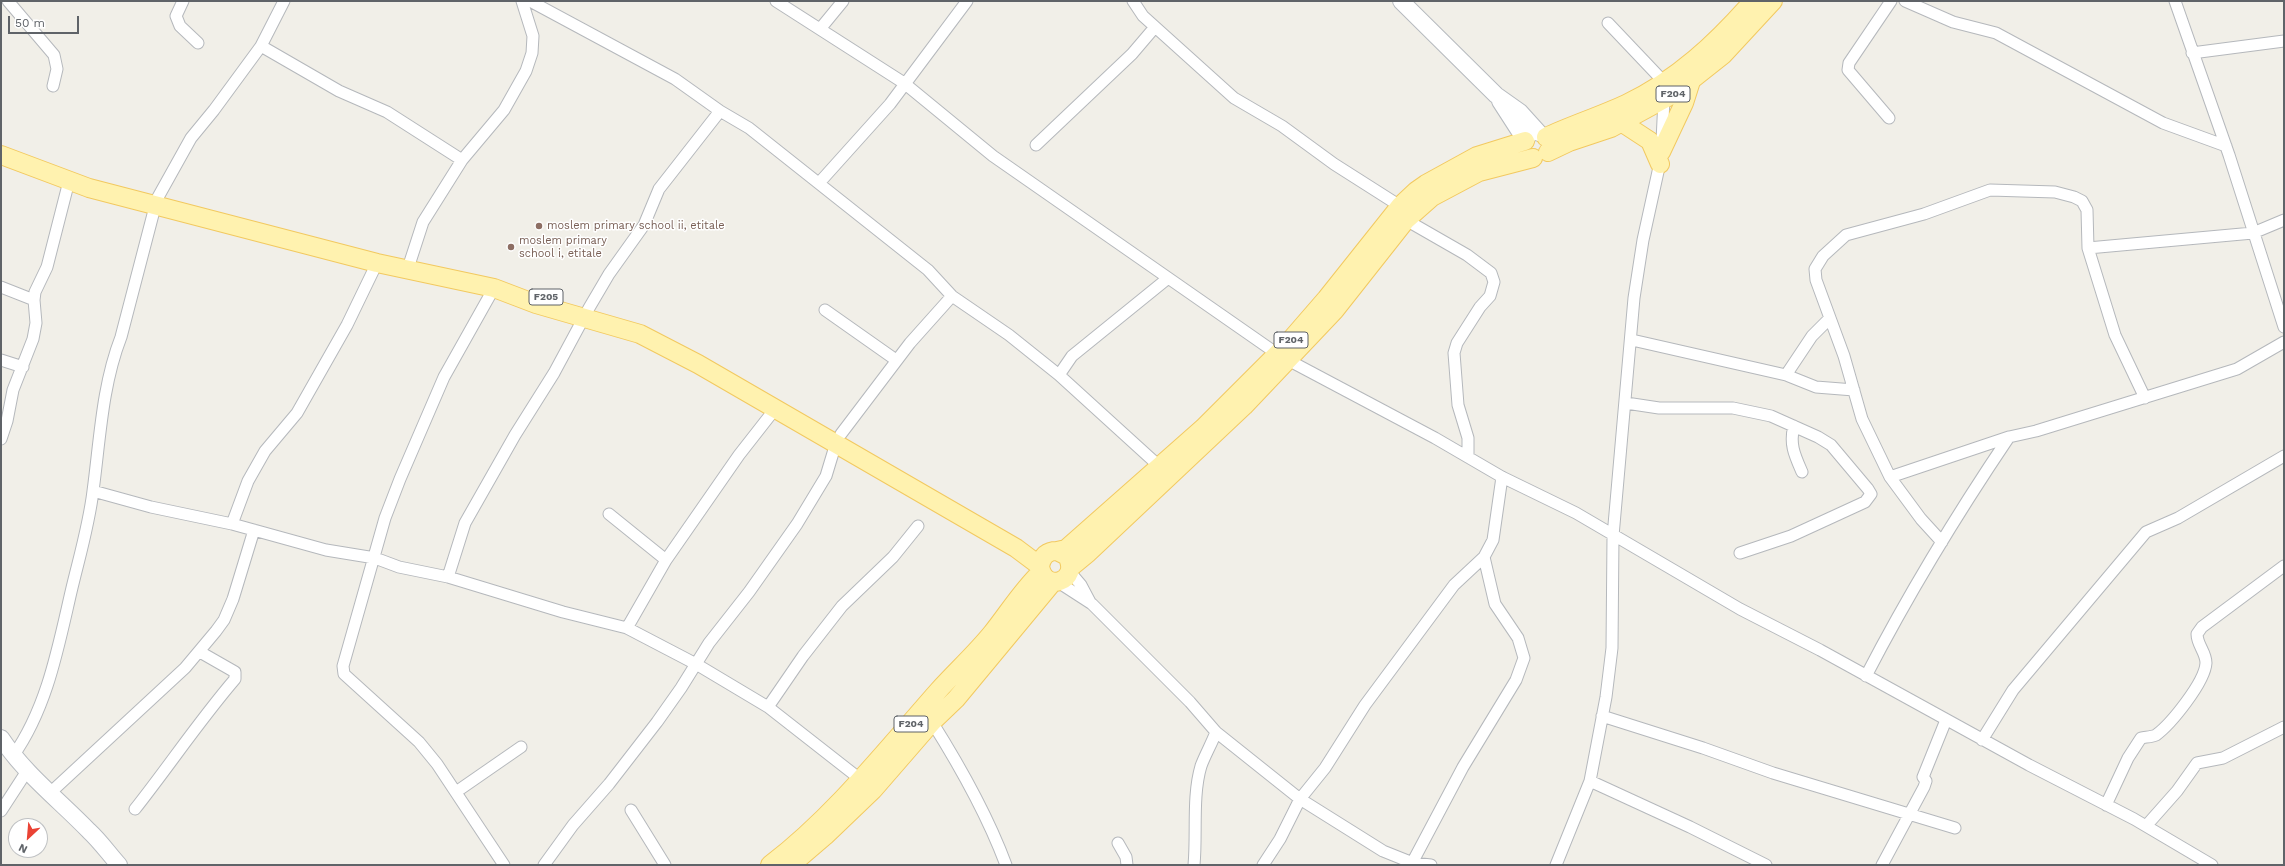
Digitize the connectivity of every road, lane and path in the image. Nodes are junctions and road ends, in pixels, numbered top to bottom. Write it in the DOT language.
graph roads {
  1 [pos="8,1"];
  2 [pos="183,1"];
  3 [pos="284,1"];
  4 [pos="522,1"];
  5 [pos="530,1"];
  6 [pos="776,1"];
  7 [pos="843,1"];
  8 [pos="967,1"];
  9 [pos="1133,1"];
  10 [pos="1402,1"];
  11 [pos="1753,1"];
  12 [pos="1773,1"];
  13 [pos="1891,1"];
  14 [pos="1905,1"];
  15 [pos="2175,1"];
  16 [pos="1608,22"];
  17 [pos="1155,27"];
  18 [pos="820,30"];
  19 [pos="2284,41"];
  20 [pos="198,43"];
  21 [pos="261,46"];
  22 [pos="2192,53"];
  23 [pos="1691,81"];
  24 [pos="904,83"];
  25 [pos="53,86"];
  26 [pos="1664,91"];
  27 [pos="720,111"];
  28 [pos="1889,118"];
  29 [pos="1621,122"];
  30 [pos="1537,143"];
  31 [pos="1036,145"];
  32 [pos="2226,146"];
  33 [pos="1,148"];
  34 [pos="1,155"];
  35 [pos="1661,158"];
  36 [pos="462,160"];
  37 [pos="69,181"];
  38 [pos="819,182"];
  39 [pos="155,202"];
  40 [pos="1403,213"];
  41 [pos="2284,220"];
  42 [pos="2253,233"];
  43 [pos="2088,248"];
  44 [pos="410,262"];
  45 [pos="377,263"];
  46 [pos="1167,279"];
  47 [pos="1,287"];
  48 [pos="494,288"];
  49 [pos="952,296"];
  50 [pos="34,300"];
  51 [pos="825,310"];
  52 [pos="586,312"];
  53 [pos="1830,318"];
  54 [pos="2284,327"];
  55 [pos="1632,340"];
  56 [pos="2284,342"];
  57 [pos="1282,356"];
  58 [pos="1,360"];
  59 [pos="896,360"];
  60 [pos="23,367"];
  61 [pos="1059,375"];
  62 [pos="1786,375"];
  63 [pos="1854,390"];
  64 [pos="2145,398"];
  65 [pos="1626,403"];
  66 [pos="775,409"];
  67 [pos="1794,426"];
  68 [pos="2009,437"];
  69 [pos="1,439"];
  70 [pos="839,439"];
  71 [pos="2284,456"];
  72 [pos="1468,457"];
  73 [pos="1159,466"];
  74 [pos="1802,472"];
  75 [pos="1502,477"];
  76 [pos="1890,477"];
  77 [pos="93,491"];
  78 [pos="609,514"];
  79 [pos="232,524"];
  80 [pos="918,526"];
  81 [pos="254,530"];
  82 [pos="1613,536"];
  83 [pos="1942,542"];
  84 [pos="1740,553"];
  85 [pos="1484,557"];
  86 [pos="375,558"];
  87 [pos="666,560"];
  88 [pos="2284,566"];
  89 [pos="1055,568"];
  90 [pos="448,577"];
  91 [pos="1092,604"];
  92 [pos="627,628"];
  93 [pos="200,652"];
  94 [pos="696,664"];
  95 [pos="1866,676"];
  96 [pos="768,707"];
  97 [pos="1602,716"];
  98 [pos="1946,720"];
  99 [pos="932,722"];
  100 [pos="2284,727"];
  101 [pos="1216,732"];
  102 [pos="1,738"];
  103 [pos="1982,740"];
  104 [pos="521,747"];
  105 [pos="13,756"];
  106 [pos="27,771"];
  107 [pos="860,779"];
  108 [pos="1590,781"];
  109 [pos="456,792"];
  110 [pos="50,793"];
  111 [pos="1300,799"];
  112 [pos="2106,805"];
  113 [pos="135,809"];
  114 [pos="631,810"];
  115 [pos="1,811"];
  116 [pos="1908,813"];
  117 [pos="2146,826"];
  118 [pos="1955,828"];
  119 [pos="1118,843"];
  120 [pos="1412,864"];
  121 [pos="119,865"];
  122 [pos="504,865"];
  123 [pos="544,865"];
  124 [pos="665,865"];
  125 [pos="770,865"];
  126 [pos="791,865"];
  127 [pos="1006,865"];
  128 [pos="1127,865"];
  129 [pos="1194,865"];
  130 [pos="1263,865"];
  131 [pos="1431,865"];
  132 [pos="1556,865"];
  133 [pos="1766,865"];
  134 [pos="1882,865"];
  135 [pos="2212,865"];
  1 -- 25 [label="street"];
  2 -- 20 [label="street"];
  3 -- 21 [label="street"];
  4 -- 36 [label="street"];
  5 -- 27 [label="street"];
  6 -- 18 [label="street"];
  7 -- 18 [label="street"];
  8 -- 24 [label="street"];
  9 -- 17 [label="street"];
  10 -- 30 [label="street"];
  11 -- 26 [label="main road, F204"];
  12 -- 23 [label="main road, F204"];
  13 -- 28 [label="street"];
  14 -- 32 [label="street"];
  15 -- 22 [label="street"];
  16 -- 26 [label="street"];
  17 -- 31 [label="street"];
  17 -- 40 [label="street"];
  18 -- 24 [label="street"];
  19 -- 22 [label="street"];
  21 -- 36 [label="street"];
  21 -- 39 [label="street"];
  22 -- 32 [label="street"];
  23 -- 26 [label="main road, F204"];
  23 -- 35 [label="main road"];
  24 -- 38 [label="street"];
  24 -- 46 [label="street"];
  26 -- 29 [label="main road, F204"];
  26 -- 30 [label="main road, F204"];
  26 -- 35 [label="street"];
  27 -- 38 [label="street"];
  27 -- 52 [label="street"];
  29 -- 30 [label="main road, F204"];
  29 -- 35 [label="main road"];
  30 -- 40 [label="main road, F204"];
  32 -- 42 [label="street"];
  33 -- 39 [label="main road, F205"];
  34 -- 37 [label="main road, F205"];
  35 -- 55 [label="street"];
  36 -- 44 [label="street"];
  37 -- 39 [label="main road, F205"];
  37 -- 50 [label="street"];
  38 -- 49 [label="street"];
  39 -- 44 [label="main road, F205"];
  39 -- 45 [label="main road, F205"];
  39 -- 77 [label="street"];
  40 -- 57 [label="main road, F204"];
  40 -- 72 [label="street"];
  41 -- 42 [label="street"];
  42 -- 43 [label="street"];
  42 -- 54 [label="street"];
  43 -- 53 [label="street"];
  43 -- 64 [label="street"];
  44 -- 52 [label="main road, F205"];
  45 -- 48 [label="main road, F205"];
  45 -- 79 [label="street"];
  46 -- 57 [label="street"];
  46 -- 61 [label="street"];
  47 -- 50 [label="street"];
  48 -- 52 [label="main road, F205"];
  48 -- 86 [label="street"];
  49 -- 59 [label="street"];
  49 -- 61 [label="street"];
  50 -- 60 [label="street"];
  51 -- 59 [label="street"];
  52 -- 66 [label="main road, F205"];
  52 -- 70 [label="main road, F205"];
  52 -- 90 [label="street"];
  53 -- 62 [label="street"];
  53 -- 63 [label="street"];
  55 -- 62 [label="street"];
  55 -- 65 [label="street"];
  56 -- 64 [label="street"];
  57 -- 72 [label="street"];
  57 -- 73 [label="main road, F204"];
  57 -- 89 [label="main road, F204"];
  58 -- 60 [label="street"];
  59 -- 70 [label="street"];
  60 -- 69 [label="street"];
  61 -- 73 [label="street"];
  62 -- 63 [label="street"];
  63 -- 76 [label="street"];
  64 -- 68 [label="street"];
  65 -- 67 [label="street"];
  65 -- 82 [label="street"];
  66 -- 70 [label="main road, F205"];
  66 -- 87 [label="street"];
  67 -- 74 [label="street"];
  67 -- 84 [label="street"];
  68 -- 76 [label="street"];
  68 -- 83 [label="street"];
  70 -- 89 [label="main road, F205"];
  70 -- 94 [label="street"];
  71 -- 103 [label="street"];
  72 -- 75 [label="street"];
  73 -- 89 [label="main road, F204"];
  75 -- 82 [label="street"];
  75 -- 85 [label="street"];
  76 -- 83 [label="street"];
  77 -- 79 [label="street"];
  77 -- 105 [label="street"];
  78 -- 87 [label="street"];
  79 -- 81 [label="street"];
  80 -- 96 [label="street"];
  81 -- 86 [label="street"];
  81 -- 93 [label="street"];
  82 -- 95 [label="street"];
  82 -- 97 [label="street"];
  83 -- 95 [label="street"];
  85 -- 111 [label="street"];
  85 -- 120 [label="street"];
  86 -- 90 [label="street"];
  86 -- 109 [label="street"];
  87 -- 92 [label="street"];
  88 -- 112 [label="street"];
  89 -- 91 [label="street"];
  89 -- 91 [label="street"];
  89 -- 99 [label="main road, F204"];
  89 -- 107 [label="main road, F204"];
  90 -- 92 [label="street"];
  91 -- 101 [label="street"];
  92 -- 94 [label="street"];
  93 -- 110 [label="street"];
  93 -- 113 [label="street"];
  94 -- 96 [label="street"];
  94 -- 123 [label="street"];
  95 -- 98 [label="street"];
  96 -- 107 [label="street"];
  97 -- 108 [label="street"];
  97 -- 116 [label="street"];
  98 -- 103 [label="street"];
  98 -- 116 [label="street"];
  99 -- 126 [label="main road, F204"];
  99 -- 127 [label="street"];
  100 -- 117 [label="street"];
  101 -- 111 [label="street"];
  101 -- 129 [label="street"];
  102 -- 105 [label="street"];
  103 -- 112 [label="street"];
  104 -- 109 [label="street"];
  105 -- 106 [label="street"];
  106 -- 110 [label="street"];
  106 -- 115 [label="street"];
  107 -- 125 [label="main road, F204"];
  108 -- 132 [label="street"];
  108 -- 133 [label="street"];
  109 -- 122 [label="street"];
  110 -- 121 [label="street"];
  111 -- 120 [label="street"];
  111 -- 130 [label="street"];
  112 -- 117 [label="street"];
  114 -- 124 [label="street"];
  116 -- 118 [label="street"];
  116 -- 134 [label="street"];
  117 -- 135 [label="street"];
  119 -- 128 [label="street"];
  120 -- 131 [label="street"];
}
